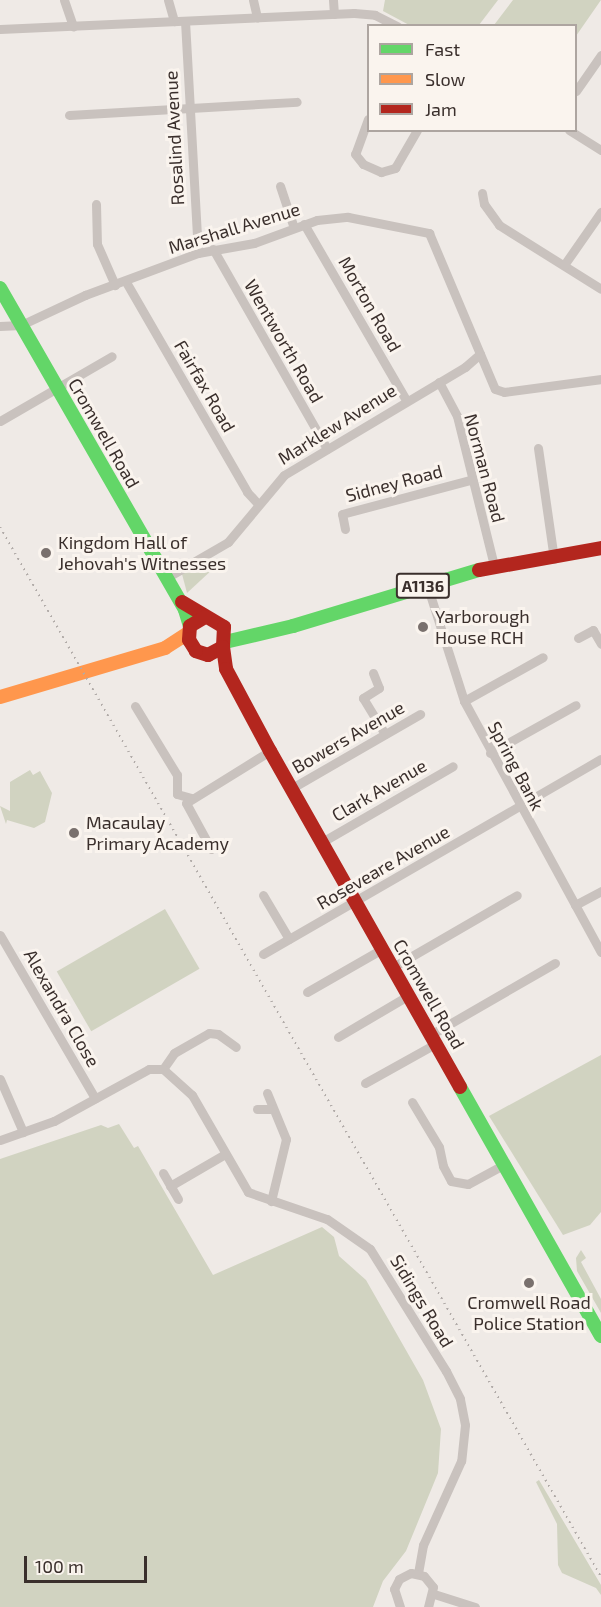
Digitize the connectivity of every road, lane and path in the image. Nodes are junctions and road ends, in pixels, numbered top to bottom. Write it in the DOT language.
graph roads {
  1 [pos="64,0"];
  2 [pos="168,0"];
  3 [pos="253,0"];
  4 [pos="333,0"];
  5 [pos="334,14"];
  6 [pos="257,18"];
  7 [pos="174,21"];
  8 [pos="185,21"];
  9 [pos="393,24"];
  10 [pos="73,26"];
  11 [pos="0,29"];
  12 [pos="601,55"];
  13 [pos="577,90"];
  14 [pos="297,102"];
  15 [pos="189,108"];
  16 [pos="69,115"];
  17 [pos="367,124"];
  18 [pos="416,132"];
  19 [pos="572,132"];
  20 [pos="601,150"];
  21 [pos="280,186"];
  22 [pos="482,193"];
  23 [pos="96,204"];
  24 [pos="601,212"];
  25 [pos="304,224"];
  26 [pos="597,226"];
  27 [pos="294,228"];
  28 [pos="213,249"];
  29 [pos="198,253"];
  30 [pos="564,265"];
  31 [pos="126,282"];
  32 [pos="115,285"];
  33 [pos="0,288"];
  34 [pos="601,289"];
  35 [pos="21,325"];
  36 [pos="0,326"];
  37 [pos="480,354"];
  38 [pos="112,356"];
  39 [pos="601,379"];
  40 [pos="439,381"];
  41 [pos="57,388"];
  42 [pos="406,400"];
  43 [pos="0,421"];
  44 [pos="538,448"];
  45 [pos="327,449"];
  46 [pos="470,480"];
  47 [pos="258,504"];
  48 [pos="345,529"];
  49 [pos="601,548"];
  50 [pos="553,558"];
  51 [pos="494,565"];
  52 [pos="166,578"];
  53 [pos="427,585"];
  54 [pos="176,596"];
  55 [pos="205,617"];
  56 [pos="219,621"];
  57 [pos="189,630"];
  58 [pos="247,634"];
  59 [pos="578,638"];
  60 [pos="224,644"];
  61 [pos="601,644"];
  62 [pos="156,651"];
  63 [pos="202,653"];
  64 [pos="543,657"];
  65 [pos="226,669"];
  66 [pos="373,673"];
  67 [pos="0,698"];
  68 [pos="464,701"];
  69 [pos="576,705"];
  70 [pos="135,706"];
  71 [pos="420,714"];
  72 [pos="385,734"];
  73 [pos="270,751"];
  74 [pos="490,753"];
  75 [pos="601,759"];
  76 [pos="453,766"];
  77 [pos="292,788"];
  78 [pos="191,798"];
  79 [pos="519,808"];
  80 [pos="322,842"];
  81 [pos="211,849"];
  82 [pos="601,891"];
  83 [pos="263,895"];
  84 [pos="517,895"];
  85 [pos="356,902"];
  86 [pos="575,905"];
  87 [pos="0,935"];
  88 [pos="289,939"];
  89 [pos="382,949"];
  90 [pos="601,952"];
  91 [pos="263,954"];
  92 [pos="555,963"];
  93 [pos="393,967"];
  94 [pos="307,992"];
  95 [pos="409,995"];
  96 [pos="338,1037"];
  97 [pos="434,1039"];
  98 [pos="236,1047"];
  99 [pos="163,1069"];
  100 [pos="0,1079"];
  101 [pos="365,1083"];
  102 [pos="267,1094"];
  103 [pos="95,1098"];
  104 [pos="412,1102"];
  105 [pos="257,1109"];
  106 [pos="272,1109"];
  107 [pos="23,1132"];
  108 [pos="0,1140"];
  109 [pos="225,1154"];
  110 [pos="505,1164"];
  111 [pos="163,1173"];
  112 [pos="170,1186"];
  113 [pos="178,1199"];
  114 [pos="271,1201"];
  115 [pos="601,1336"];
  116 [pos="418,1573"];
  117 [pos="434,1594"];
  118 [pos="400,1607"];
  119 [pos="428,1607"];
  120 [pos="475,1607"];
  1 -- 10 [label="street"];
  2 -- 7 [label="street"];
  3 -- 6 [label="street"];
  4 -- 5 [label="street"];
  5 -- 6 [label="street"];
  5 -- 9 [label="street"];
  6 -- 8 [label="street"];
  7 -- 8 [label="street"];
  7 -- 10 [label="street"];
  8 -- 15 [label="street, Rosalind Avenue"];
  10 -- 11 [label="street"];
  12 -- 13 [label="street"];
  14 -- 15 [label="street"];
  15 -- 16 [label="street"];
  15 -- 29 [label="street, Rosalind Avenue"];
  17 -- 18 [label="street"];
  19 -- 20 [label="street"];
  21 -- 27 [label="street"];
  22 -- 30 [label="street"];
  23 -- 32 [label="street"];
  24 -- 26 [label="street"];
  25 -- 27 [label="street, Marshall Avenue"];
  25 -- 37 [label="street, Marshall Avenue"];
  25 -- 42 [label="street, Morton Road"];
  26 -- 30 [label="street"];
  27 -- 28 [label="street, Marshall Avenue"];
  28 -- 29 [label="street, Marshall Avenue"];
  28 -- 45 [label="street, Wentworth Road"];
  29 -- 31 [label="street, Marshall Avenue"];
  30 -- 34 [label="street"];
  31 -- 32 [label="street, Marshall Avenue"];
  31 -- 47 [label="street, Fairfax Road"];
  32 -- 35 [label="street, Marshall Avenue"];
  33 -- 35 [label="street, Cromwell Road"];
  35 -- 36 [label="street"];
  35 -- 41 [label="street, Cromwell Road"];
  37 -- 39 [label="street"];
  37 -- 40 [label="street, Marklew Avenue"];
  38 -- 41 [label="street"];
  40 -- 42 [label="street, Marklew Avenue"];
  40 -- 46 [label="street, Norman Road"];
  41 -- 43 [label="street"];
  41 -- 52 [label="street, Cromwell Road"];
  42 -- 45 [label="street, Marklew Avenue"];
  44 -- 50 [label="street"];
  45 -- 47 [label="street, Marklew Avenue"];
  46 -- 48 [label="street, Sidney Road"];
  46 -- 51 [label="street, Norman Road"];
  47 -- 52 [label="street, Marklew Avenue"];
  49 -- 50 [label="street, A1136"];
  50 -- 51 [label="street, A1136"];
  51 -- 53 [label="street, A1136"];
  52 -- 54 [label="street, Cromwell Road"];
  53 -- 58 [label="street, A1136"];
  53 -- 68 [label="street, Spring Bank"];
  54 -- 55 [label="street, Cromwell Road"];
  54 -- 57 [label="street, Cromwell Road"];
  55 -- 56 [label="street, Cromwell Road"];
  55 -- 57 [label="street"];
  56 -- 58 [label="street, Cromwell Road"];
  56 -- 60 [label="street, Cromwell Road"];
  57 -- 62 [label="street"];
  57 -- 63 [label="street, Cromwell Road"];
  58 -- 60 [label="street, A1136"];
  59 -- 61 [label="street"];
  60 -- 63 [label="street, A1136"];
  60 -- 65 [label="street, Cromwell Road"];
  62 -- 63 [label="street"];
  62 -- 67 [label="street"];
  63 -- 65 [label="street, Cromwell Road"];
  64 -- 68 [label="street"];
  65 -- 73 [label="street, Cromwell Road"];
  66 -- 72 [label="street"];
  68 -- 74 [label="street, Spring Bank"];
  69 -- 74 [label="street"];
  70 -- 78 [label="street"];
  71 -- 72 [label="street, Bowers Avenue"];
  72 -- 77 [label="street, Bowers Avenue"];
  73 -- 77 [label="street, Cromwell Road"];
  73 -- 78 [label="street"];
  74 -- 79 [label="street, Spring Bank"];
  75 -- 79 [label="street, Roseveare Avenue"];
  76 -- 80 [label="street, Clark Avenue"];
  77 -- 80 [label="street, Cromwell Road"];
  78 -- 81 [label="street"];
  79 -- 85 [label="street, Roseveare Avenue"];
  79 -- 86 [label="street, Spring Bank"];
  80 -- 85 [label="street, Cromwell Road"];
  82 -- 86 [label="street"];
  83 -- 88 [label="street"];
  84 -- 93 [label="street"];
  85 -- 88 [label="street, Roseveare Avenue"];
  85 -- 89 [label="street, Cromwell Road"];
  86 -- 90 [label="street, Spring Bank"];
  87 -- 103 [label="street, Alexandra Close"];
  88 -- 91 [label="street, Roseveare Avenue"];
  89 -- 93 [label="street, Cromwell Road"];
  89 -- 94 [label="street"];
  92 -- 97 [label="street"];
  93 -- 95 [label="street, Cromwell Road"];
  95 -- 96 [label="street"];
  95 -- 97 [label="street, Cromwell Road"];
  97 -- 101 [label="street"];
  97 -- 110 [label="street, Cromwell Road"];
  98 -- 99 [label="street"];
  99 -- 103 [label="street"];
  99 -- 109 [label="street, Sidings Road"];
  100 -- 107 [label="street"];
  102 -- 106 [label="street"];
  103 -- 107 [label="street"];
  104 -- 110 [label="street"];
  105 -- 106 [label="street"];
  106 -- 114 [label="street"];
  107 -- 108 [label="street"];
  109 -- 112 [label="street"];
  109 -- 114 [label="street, Sidings Road"];
  110 -- 115 [label="street, Cromwell Road"];
  111 -- 112 [label="street"];
  112 -- 113 [label="street"];
  114 -- 116 [label="street, Sidings Road"];
  116 -- 117 [label="street"];
  116 -- 118 [label="street"];
  117 -- 119 [label="street"];
  117 -- 120 [label="street"];
}
